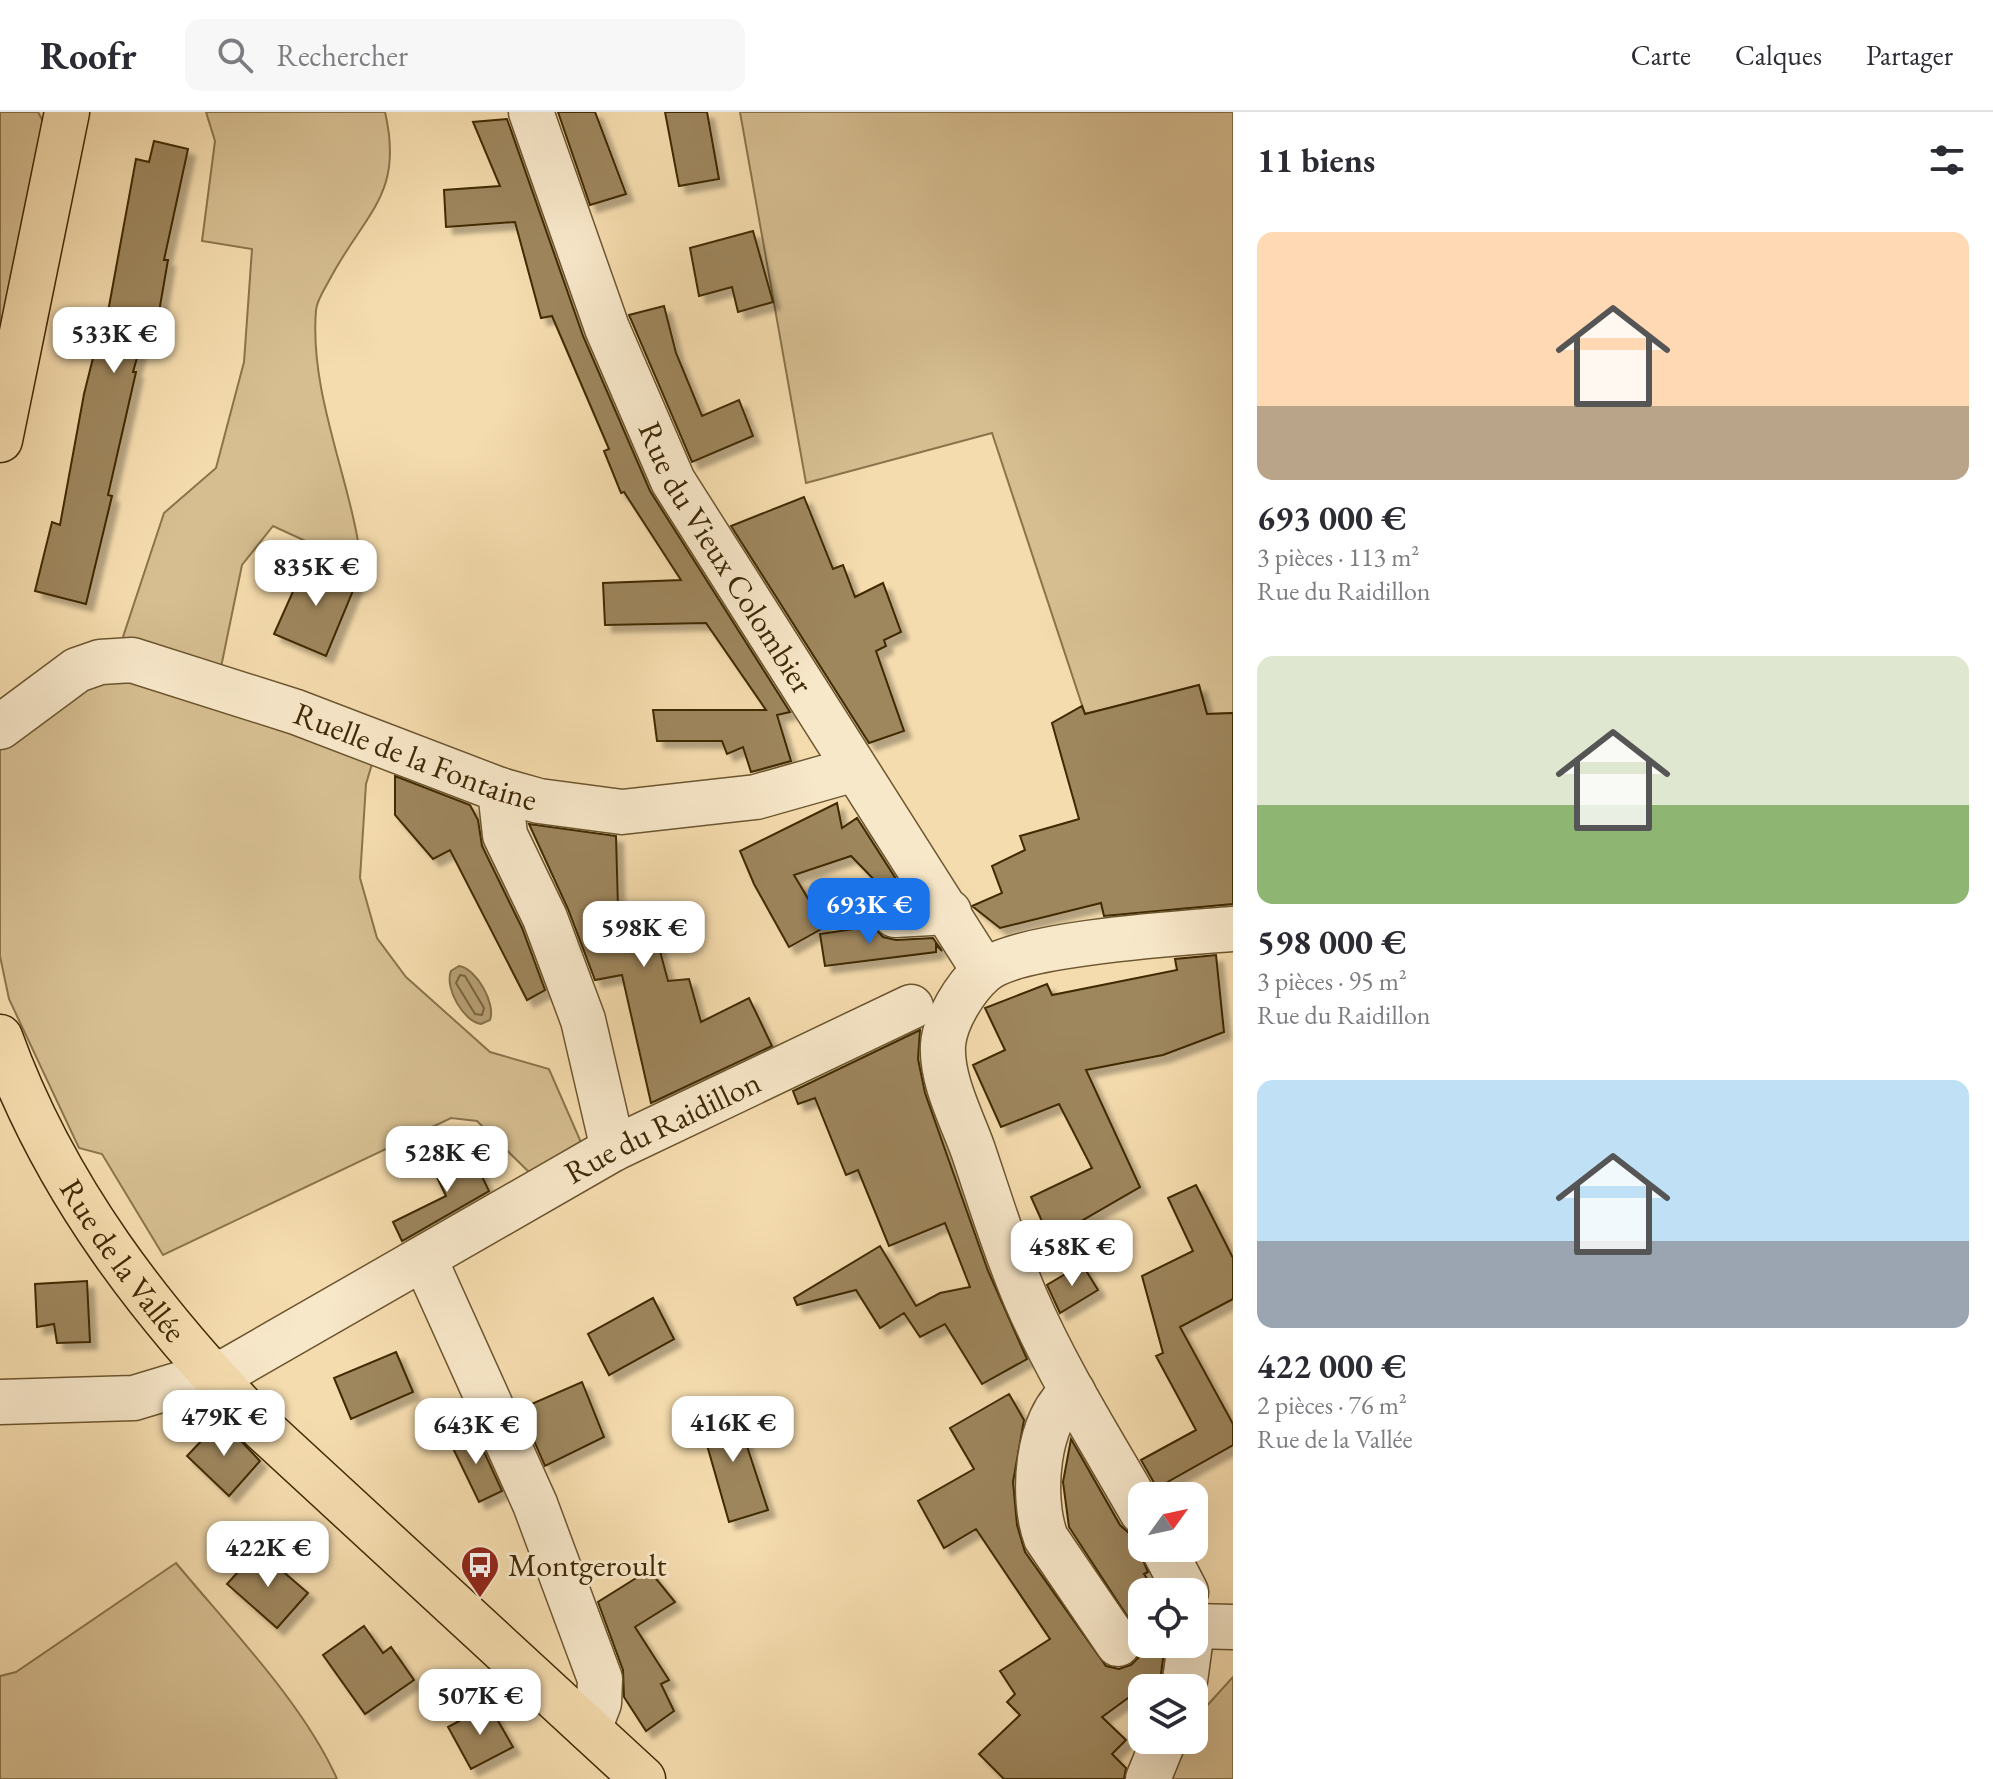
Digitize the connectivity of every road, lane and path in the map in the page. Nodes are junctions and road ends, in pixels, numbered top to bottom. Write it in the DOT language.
graph roads {
  1 [pos="67,112"];
  2 [pos="531,112"];
  3 [pos="0,440"];
  4 [pos="0,727"];
  5 [pos="855,769"];
  6 [pos="500,790"];
  7 [pos="949,912"];
  8 [pos="895,915"];
  9 [pos="1233,929"];
  10 [pos="984,971"];
  11 [pos="911,1007"];
  12 [pos="0,1037"];
  13 [pos="613,1149"];
  14 [pos="425,1260"];
  15 [pos="212,1376"];
  16 [pos="1073,1392"];
  17 [pos="0,1402"];
  18 [pos="1128,1488"];
  19 [pos="1208,1626"];
  20 [pos="1233,1627"];
  21 [pos="1118,1644"];
  22 [pos="589,1729"];
  23 [pos="1158,1754"];
  24 [pos="643,1779"];
  25 [pos="1148,1779"];
  1 -- 3 [label="main road"];
  2 -- 5 [label="street, Rue du Vieux Colombier"];
  4 -- 6 [label="street, Ruelle de la Fontaine"];
  5 -- 6 [label="street, Ruelle de la Fontaine"];
  5 -- 7 [label="street, Rue du Vieux Colombier"];
  6 -- 13 [label="street"];
  7 -- 8 [label="street"];
  7 -- 10 [label="street, Rue du Vieux Colombier"];
  9 -- 10 [label="street"];
  10 -- 16 [label="street"];
  11 -- 13 [label="street, Rue du Raidillon"];
  12 -- 15 [label="main road, Rue de la Vallée"];
  13 -- 14 [label="street, Rue du Raidillon"];
  14 -- 15 [label="street, Rue du Raidillon"];
  14 -- 22 [label="street"];
  15 -- 17 [label="street, Rue du Raidillon"];
  15 -- 22 [label="main road, Rue de la Vallée"];
  16 -- 18 [label="street"];
  16 -- 21 [label="street"];
  19 -- 20 [label="street"];
  22 -- 24 [label="main road, Rue de la Vallée"];
  23 -- 25 [label="street"];
}
